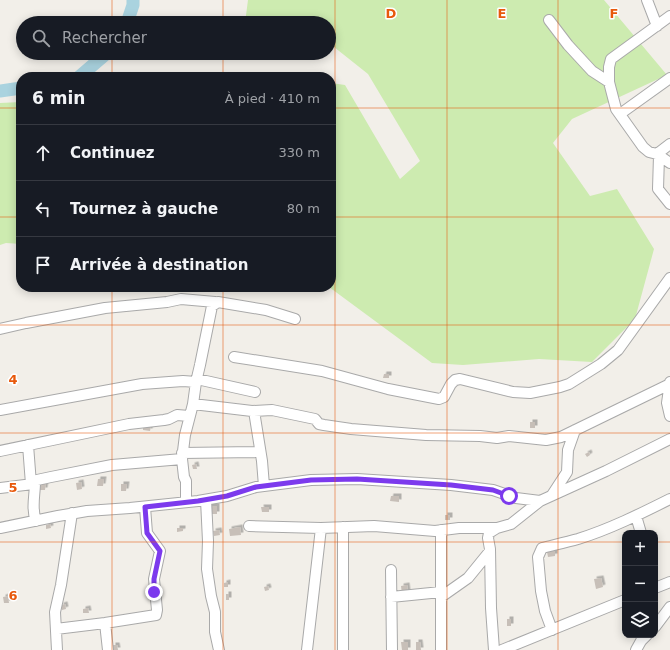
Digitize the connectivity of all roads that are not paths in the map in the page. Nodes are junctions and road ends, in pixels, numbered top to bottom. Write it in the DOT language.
graph roads {
  1 [pos="647,0"];
  2 [pos="670,16"];
  3 [pos="549,20"];
  4 [pos="657,26"];
  5 [pos="670,78"];
  6 [pos="609,82"];
  7 [pos="620,114"];
  8 [pos="670,144"];
  9 [pos="658,155"];
  10 [pos="670,163"];
  11 [pos="670,204"];
  12 [pos="670,278"];
  13 [pos="215,302"];
  14 [pos="294,319"];
  15 [pos="0,329"];
  16 [pos="234,357"];
  17 [pos="196,381"];
  18 [pos="670,384"];
  19 [pos="255,392"];
  20 [pos="193,404"];
  21 [pos="0,410"];
  22 [pos="254,411"];
  23 [pos="189,416"];
  24 [pos="670,416"];
  25 [pos="575,430"];
  26 [pos="670,439"];
  27 [pos="28,445"];
  28 [pos="0,451"];
  29 [pos="260,452"];
  30 [pos="182,456"];
  31 [pos="33,483"];
  32 [pos="264,486"];
  33 [pos="0,488"];
  34 [pos="552,495"];
  35 [pos="670,499"];
  36 [pos="206,500"];
  37 [pos="540,501"];
  38 [pos="186,502"];
  39 [pos="145,507"];
  40 [pos="72,513"];
  41 [pos="636,516"];
  42 [pos="36,521"];
  43 [pos="249,526"];
  44 [pos="343,527"];
  45 [pos="0,528"];
  46 [pos="320,528"];
  47 [pos="497,528"];
  48 [pos="441,530"];
  49 [pos="640,530"];
  50 [pos="490,551"];
  51 [pos="391,570"];
  52 [pos="670,582"];
  53 [pos="658,585"];
  54 [pos="441,594"];
  55 [pos="391,598"];
  56 [pos="622,601"];
  57 [pos="670,607"];
  58 [pos="658,623"];
  59 [pos="105,624"];
  60 [pos="56,629"];
  61 [pos="552,630"];
  62 [pos="644,638"];
  63 [pos="57,650"];
  64 [pos="108,650"];
  65 [pos="219,650"];
  66 [pos="307,650"];
  67 [pos="343,650"];
  68 [pos="392,650"];
  69 [pos="441,650"];
  70 [pos="494,650"];
  71 [pos="502,650"];
  72 [pos="636,650"];
  1 -- 4 [label="street"];
  2 -- 4 [label="street"];
  3 -- 6 [label="street"];
  4 -- 6 [label="street"];
  5 -- 7 [label="street"];
  6 -- 7 [label="street"];
  7 -- 9 [label="street"];
  8 -- 9 [label="street"];
  9 -- 10 [label="street"];
  9 -- 11 [label="street"];
  12 -- 16 [label="street"];
  13 -- 14 [label="street"];
  13 -- 15 [label="street"];
  13 -- 17 [label="street"];
  17 -- 19 [label="street"];
  17 -- 20 [label="street"];
  17 -- 21 [label="street"];
  18 -- 24 [label="street"];
  18 -- 25 [label="street"];
  20 -- 22 [label="street"];
  20 -- 23 [label="street"];
  22 -- 25 [label="street"];
  22 -- 29 [label="street"];
  23 -- 27 [label="street"];
  23 -- 30 [label="street"];
  25 -- 34 [label="street"];
  26 -- 34 [label="street"];
  27 -- 28 [label="street"];
  27 -- 31 [label="street"];
  29 -- 30 [label="street"];
  29 -- 32 [label="street"];
  30 -- 31 [label="street"];
  30 -- 38 [label="street"];
  31 -- 33 [label="street"];
  31 -- 42 [label="street"];
  32 -- 36 [label="street"];
  32 -- 37 [label="street"];
  34 -- 37 [label="street"];
  35 -- 41 [label="street"];
  36 -- 38 [label="street"];
  36 -- 65 [label="street"];
  37 -- 47 [label="street"];
  38 -- 39 [label="street"];
  39 -- 40 [label="street"];
  39 -- 59 [label="street"];
  40 -- 42 [label="street"];
  40 -- 60 [label="street"];
  41 -- 49 [label="street"];
  41 -- 61 [label="street"];
  42 -- 45 [label="street"];
  43 -- 46 [label="street"];
  44 -- 46 [label="street"];
  44 -- 48 [label="street"];
  44 -- 67 [label="street"];
  46 -- 66 [label="street"];
  47 -- 48 [label="street"];
  47 -- 50 [label="street"];
  48 -- 54 [label="street"];
  50 -- 54 [label="street"];
  50 -- 70 [label="street"];
  51 -- 55 [label="street"];
  52 -- 53 [label="street"];
  54 -- 55 [label="street"];
  54 -- 69 [label="street"];
  55 -- 68 [label="street"];
  56 -- 61 [label="street"];
  57 -- 58 [label="street"];
  59 -- 60 [label="street"];
  59 -- 64 [label="street"];
  60 -- 63 [label="street"];
  61 -- 71 [label="street"];
  62 -- 72 [label="street"];
}
